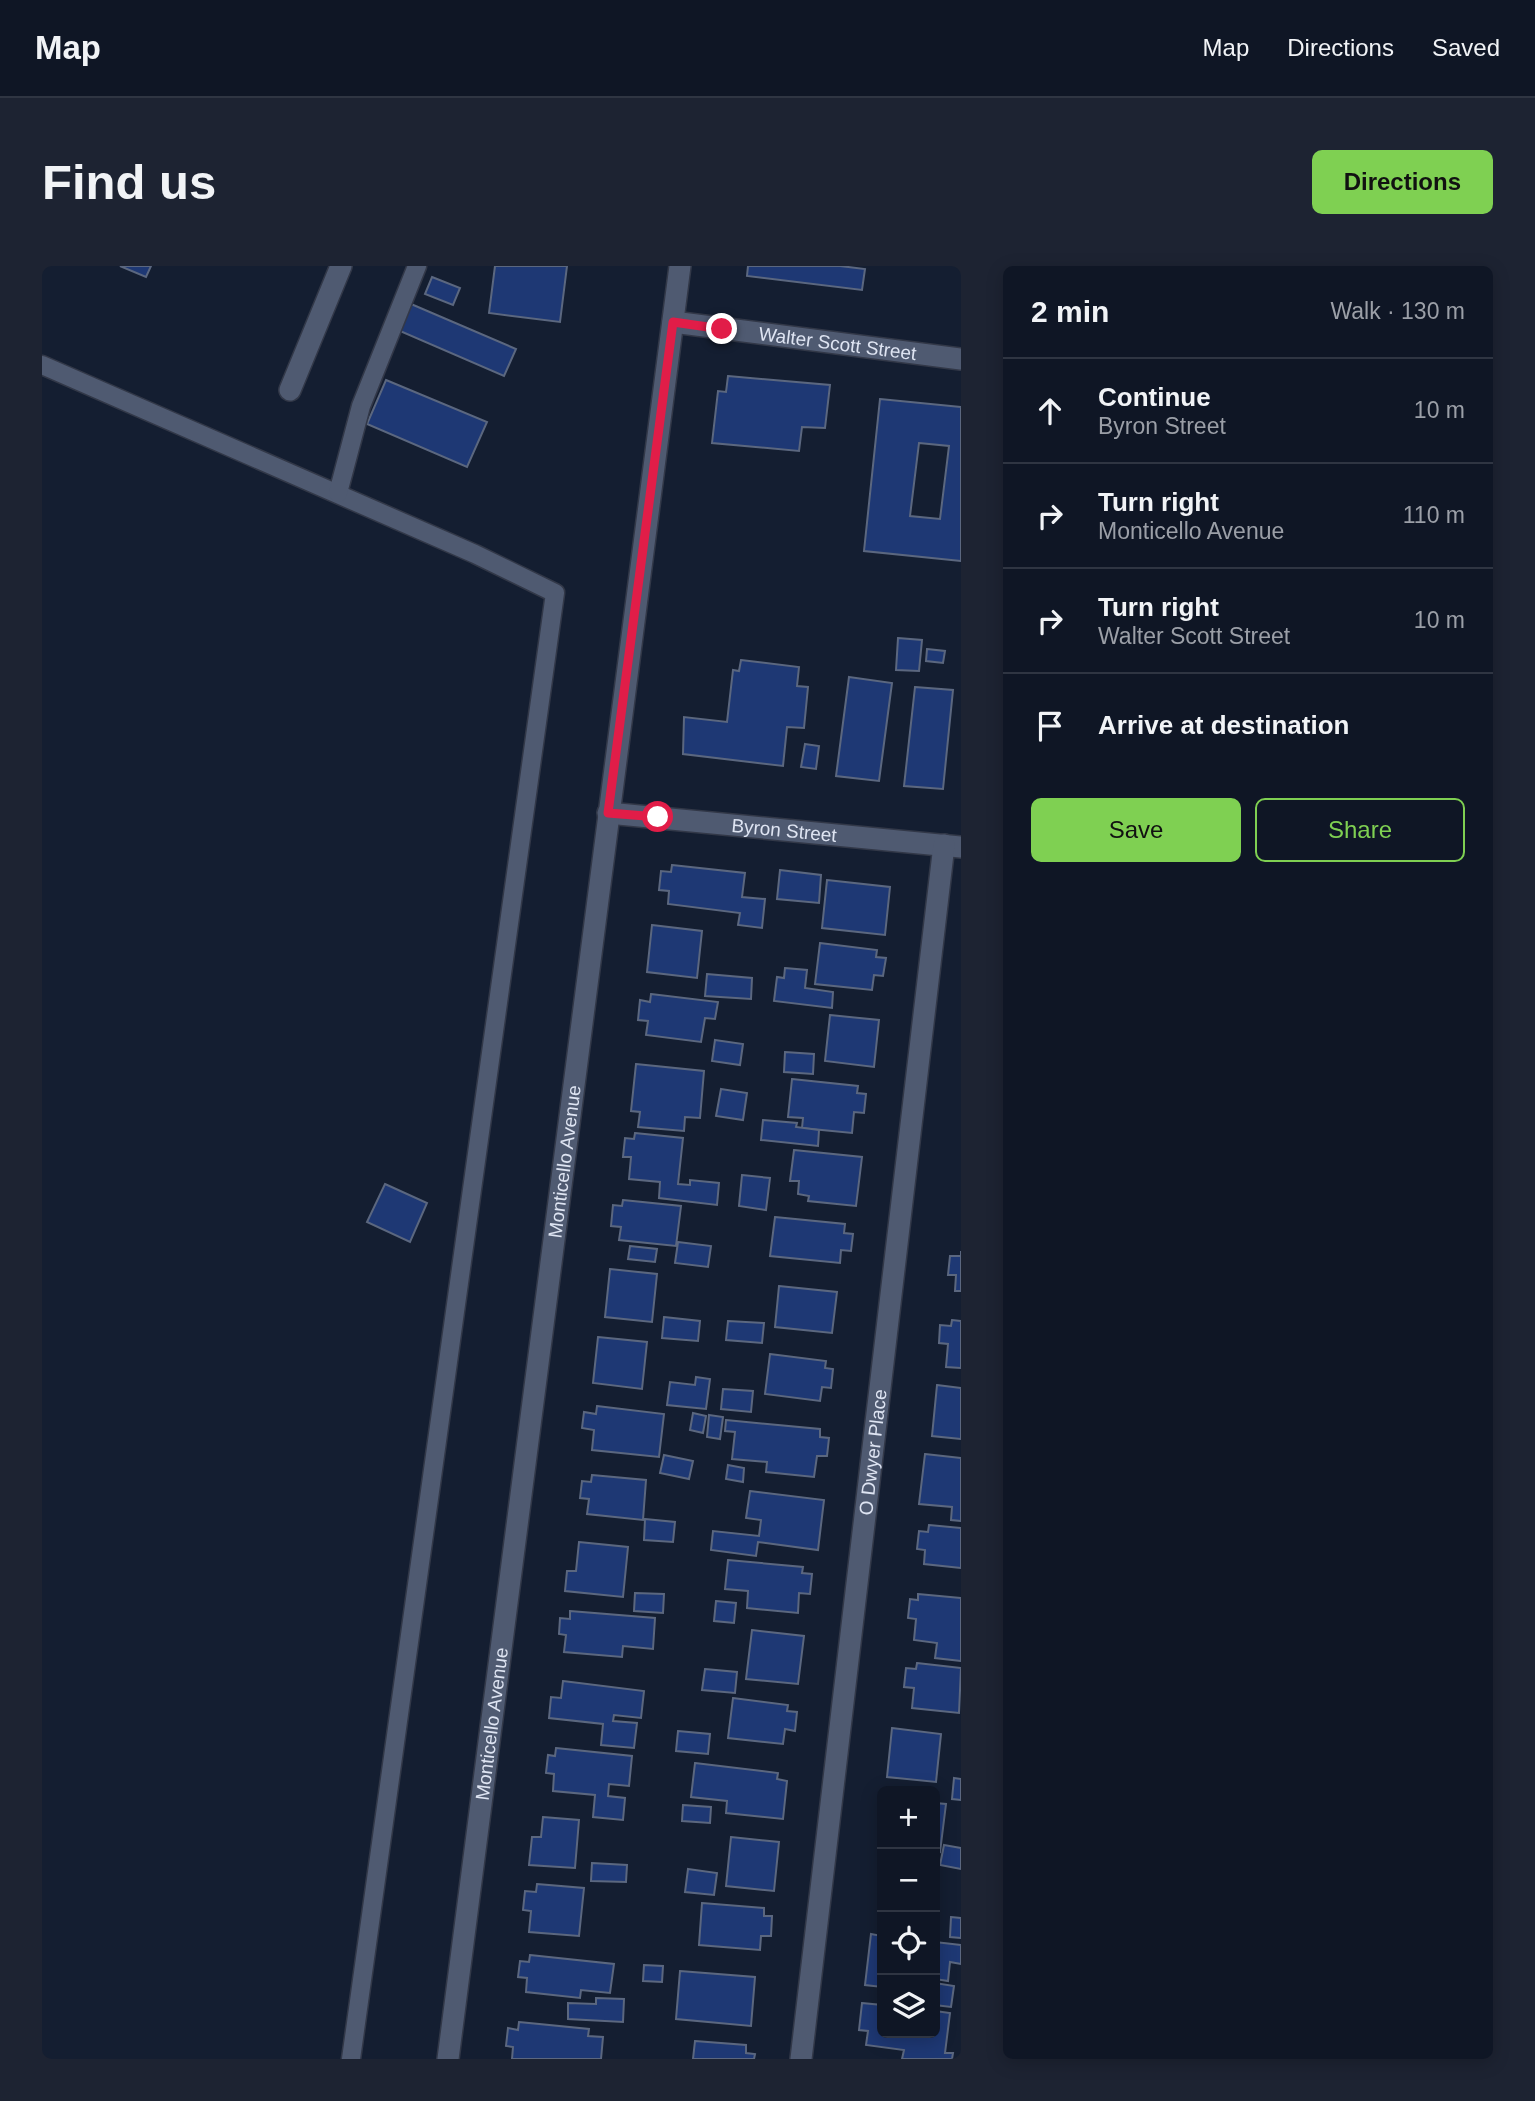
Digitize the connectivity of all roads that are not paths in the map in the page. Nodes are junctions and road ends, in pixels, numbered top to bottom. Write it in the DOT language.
graph roads {
  1 [pos="341,266"];
  2 [pos="417,266"];
  3 [pos="680,266"];
  4 [pos="673,322"];
  5 [pos="961,359"];
  6 [pos="42,365"];
  7 [pos="290,390"];
  8 [pos="338,493"];
  9 [pos="608,813"];
  10 [pos="952,846"];
  11 [pos="351,2059"];
  12 [pos="447,2059"];
  13 [pos="801,2059"];
  1 -- 7 [label="street"];
  2 -- 8 [label="lane"];
  3 -- 4 [label="street, Monticello Avenue"];
  4 -- 5 [label="street, Walter Scott Street"];
  4 -- 9 [label="street, Monticello Avenue"];
  6 -- 8 [label="lane"];
  8 -- 11 [label="lane"];
  9 -- 10 [label="street, Byron Street"];
  9 -- 12 [label="street, Monticello Avenue"];
  10 -- 13 [label="street, O Dwyer Place"];
}
